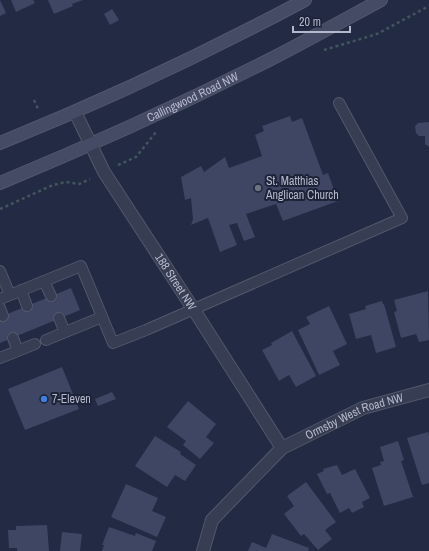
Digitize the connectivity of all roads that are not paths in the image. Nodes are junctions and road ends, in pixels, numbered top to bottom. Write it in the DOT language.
graph roads {
  1 [pos="305,0"];
  2 [pos="381,0"];
  3 [pos="339,103"];
  4 [pos="75,112"];
  5 [pos="0,144"];
  6 [pos="92,145"];
  7 [pos="0,183"];
  8 [pos="0,271"];
  9 [pos="44,281"];
  10 [pos="21,290"];
  11 [pos="10,295"];
  12 [pos="51,296"];
  13 [pos="0,299"];
  14 [pos="27,306"];
  15 [pos="194,310"];
  16 [pos="102,317"];
  17 [pos="59,318"];
  18 [pos="65,332"];
  19 [pos="13,338"];
  20 [pos="46,340"];
  21 [pos="35,344"];
  22 [pos="18,351"];
  23 [pos="0,358"];
  24 [pos="429,390"];
  25 [pos="282,448"];
  26 [pos="203,551"];
  1 -- 4 [label="main road"];
  2 -- 6 [label="main road, Callingwood Road NW"];
  3 -- 15 [label="lane"];
  4 -- 5 [label="main road"];
  4 -- 6 [label="street, 188 Street NW"];
  6 -- 7 [label="main road, Callingwood Road NW"];
  6 -- 15 [label="street, 188 Street NW"];
  8 -- 11 [label="lane"];
  9 -- 10 [label="lane"];
  9 -- 12 [label="lane"];
  9 -- 16 [label="lane"];
  10 -- 11 [label="lane"];
  10 -- 14 [label="lane"];
  11 -- 13 [label="lane"];
  15 -- 16 [label="lane"];
  15 -- 25 [label="street, 188 Street NW"];
  16 -- 18 [label="lane"];
  17 -- 18 [label="lane"];
  18 -- 20 [label="lane"];
  19 -- 22 [label="lane"];
  21 -- 22 [label="lane"];
  22 -- 23 [label="lane"];
  24 -- 25 [label="street, Ormsby West Road NW"];
  25 -- 26 [label="street, Ormsby West Road NW"];
}
